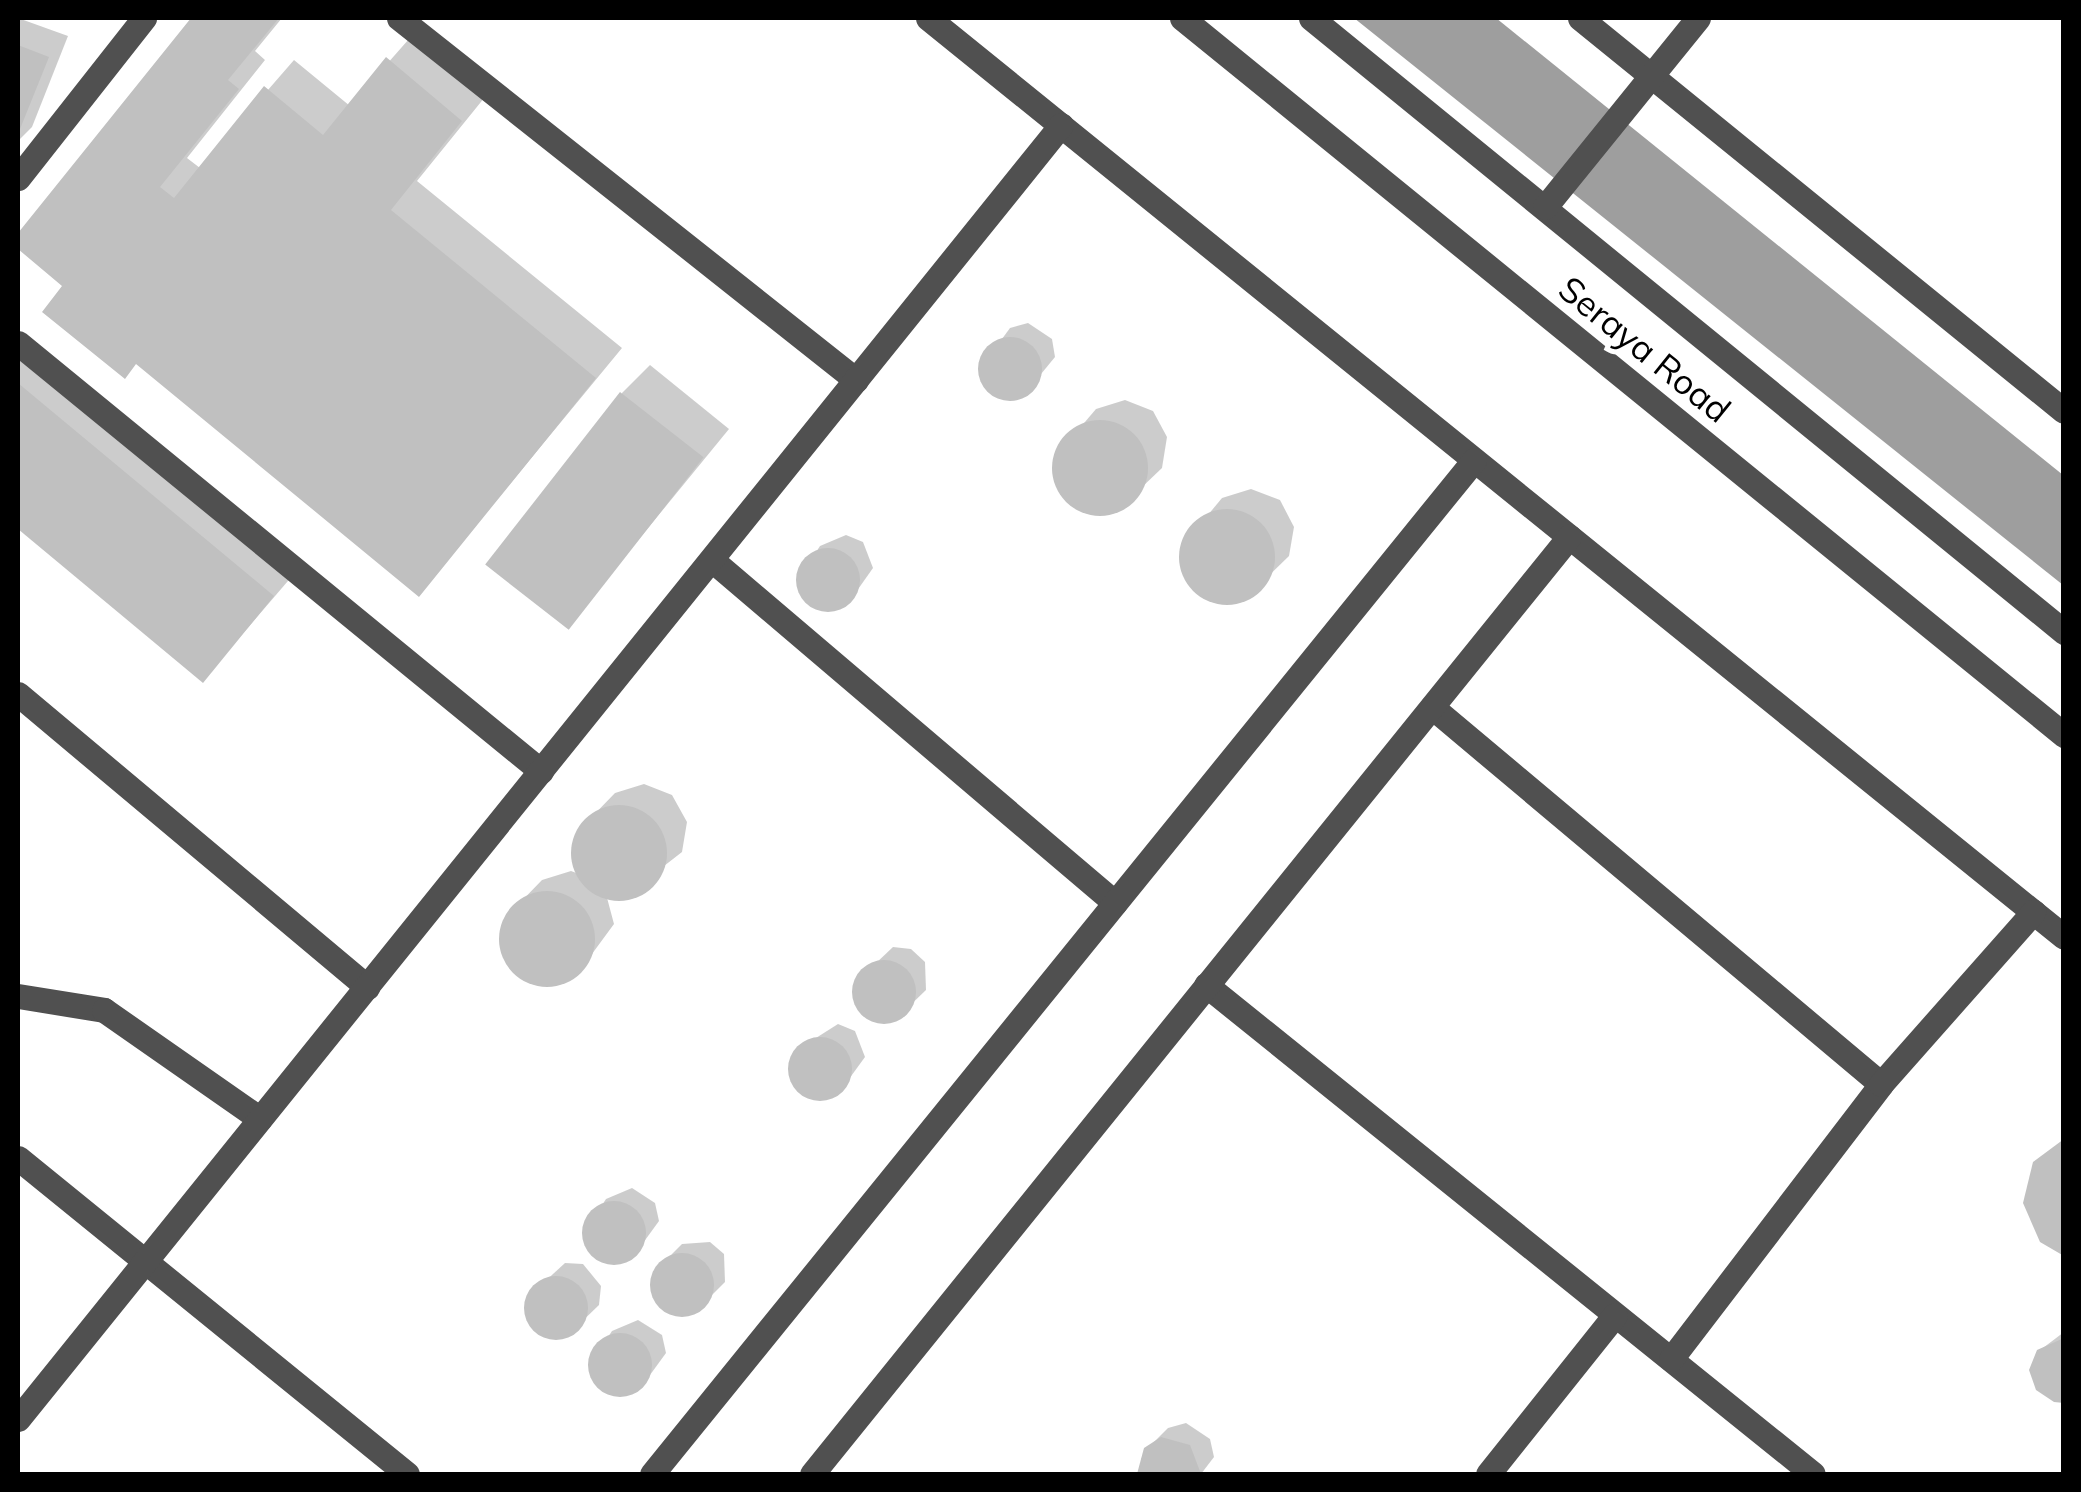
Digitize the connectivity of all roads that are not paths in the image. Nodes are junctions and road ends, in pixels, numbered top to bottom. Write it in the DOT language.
graph roads {
  1 [pos="144,18"];
  2 [pos="399,18"];
  3 [pos="928,18"];
  4 [pos="1182,18"];
  5 [pos="1311,18"];
  6 [pos="1580,18"];
  7 [pos="1698,18"];
  8 [pos="1652,76"];
  9 [pos="1061,125"];
  10 [pos="18,178"];
  11 [pos="1551,200"];
  12 [pos="18,343"];
  13 [pos="856,380"];
  14 [pos="2064,411"];
  15 [pos="1474,460"];
  16 [pos="1569,537"];
  17 [pos="712,560"];
  18 [pos="2064,632"];
  19 [pos="18,694"];
  20 [pos="1432,707"];
  21 [pos="2064,735"];
  22 [pos="542,772"];
  23 [pos="1114,903"];
  24 [pos="2033,912"];
  25 [pos="2064,938"];
  26 [pos="1206,986"];
  27 [pos="366,987"];
  28 [pos="18,996"];
  29 [pos="1881,1084"];
  30 [pos="260,1119"];
  31 [pos="18,1158"];
  32 [pos="145,1261"];
  33 [pos="1616,1315"];
  34 [pos="1671,1360"];
  35 [pos="18,1418"];
  36 [pos="407,1474"];
  37 [pos="652,1474"];
  38 [pos="812,1474"];
  39 [pos="1488,1474"];
  40 [pos="1814,1474"];
  1 -- 10 [label="street"];
  2 -- 13 [label="street"];
  3 -- 9 [label="street"];
  4 -- 21 [label="street, Seraya Road"];
  5 -- 11 [label="street"];
  6 -- 8 [label="street"];
  7 -- 8 [label="street"];
  8 -- 11 [label="street"];
  8 -- 14 [label="street"];
  9 -- 13 [label="street"];
  9 -- 15 [label="street"];
  11 -- 18 [label="street"];
  12 -- 22 [label="street"];
  13 -- 17 [label="street"];
  15 -- 16 [label="street"];
  15 -- 23 [label="street"];
  16 -- 20 [label="street"];
  16 -- 24 [label="street"];
  17 -- 22 [label="street"];
  17 -- 23 [label="street"];
  19 -- 27 [label="street"];
  20 -- 26 [label="street"];
  20 -- 29 [label="street"];
  22 -- 27 [label="street"];
  23 -- 37 [label="street"];
  24 -- 25 [label="street"];
  24 -- 29 [label="street"];
  26 -- 33 [label="street"];
  26 -- 38 [label="street"];
  27 -- 30 [label="street"];
  28 -- 30 [label="street"];
  29 -- 34 [label="street"];
  30 -- 32 [label="street"];
  31 -- 32 [label="street"];
  32 -- 35 [label="street"];
  32 -- 36 [label="street"];
  33 -- 34 [label="street"];
  33 -- 39 [label="street"];
  34 -- 40 [label="street"];
}
